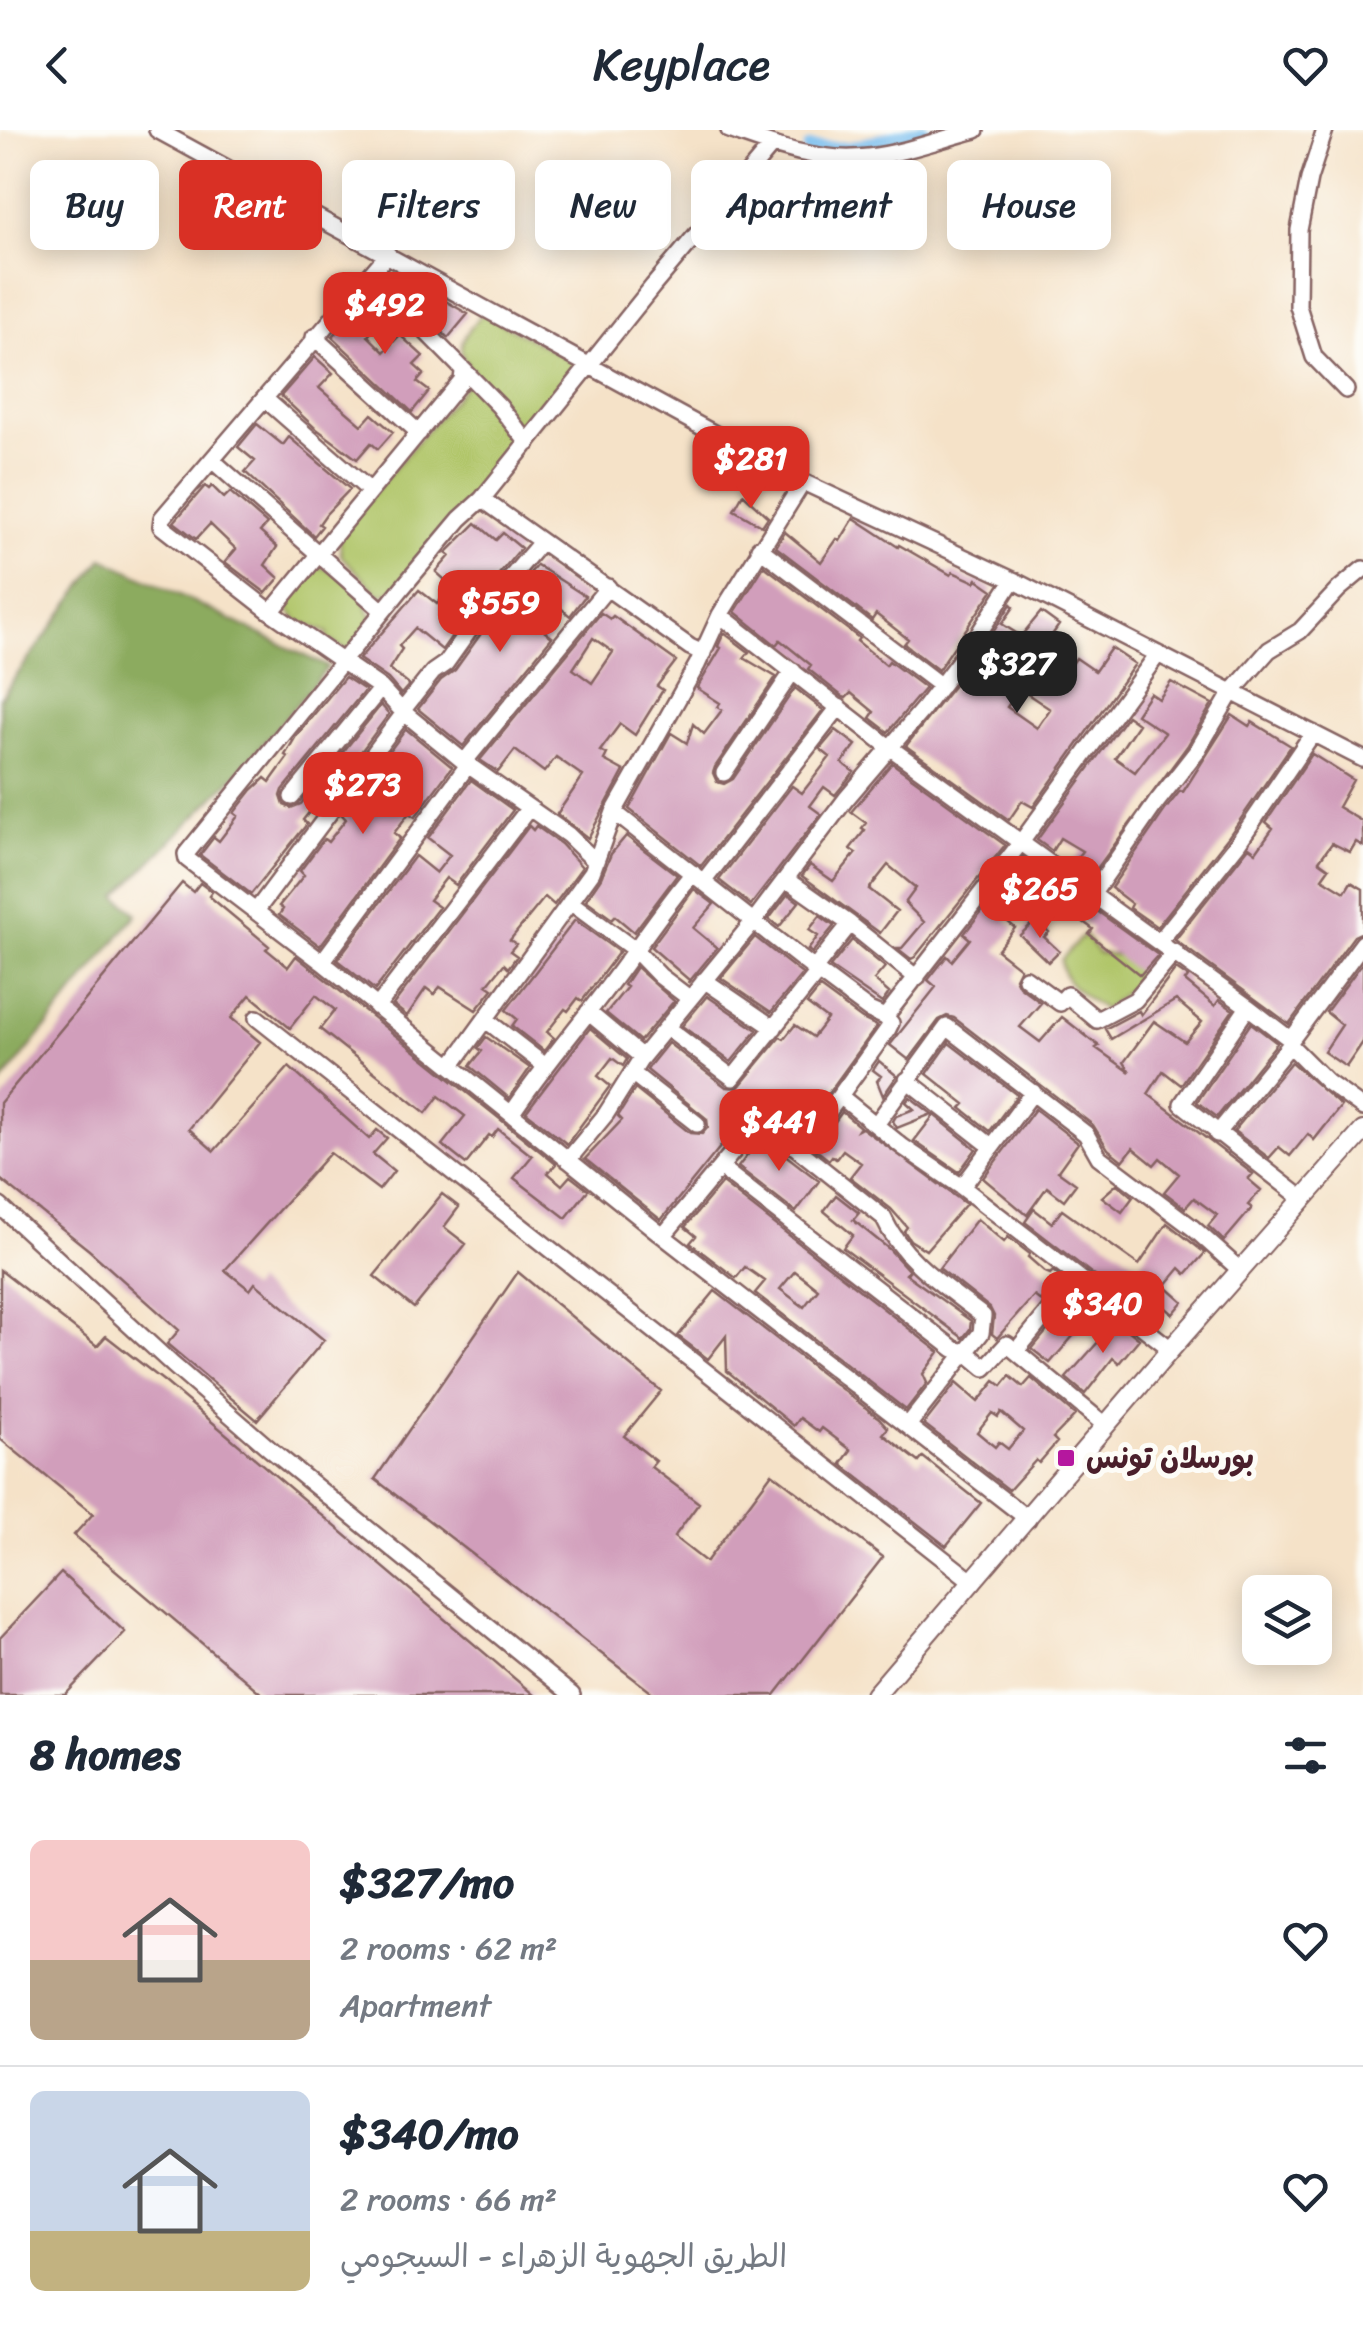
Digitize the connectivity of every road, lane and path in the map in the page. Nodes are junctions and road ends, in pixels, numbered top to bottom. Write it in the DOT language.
graph roads {
  1 [pos="158,130"];
  2 [pos="730,130"];
  3 [pos="976,130"];
  4 [pos="1325,130"];
  5 [pos="772,145"];
  6 [pos="388,254"];
  7 [pos="371,276"];
  8 [pos="314,338"];
  9 [pos="592,366"];
  10 [pos="462,372"];
  11 [pos="1346,390"];
  12 [pos="265,399"];
  13 [pos="419,433"];
  14 [pos="528,443"];
  15 [pos="212,460"];
  16 [pos="804,482"];
  17 [pos="369,490"];
  18 [pos="482,500"];
  19 [pos="541,542"];
  20 [pos="760,548"];
  21 [pos="316,555"];
  22 [pos="1363,570"];
  23 [pos="1014,580"];
  24 [pos="608,587"];
  25 [pos="383,611"];
  26 [pos="270,612"];
  27 [pos="720,615"];
  28 [pos="703,653"];
  29 [pos="1158,654"];
  30 [pos="342,663"];
  31 [pos="793,671"];
  32 [pos="941,686"];
  33 [pos="381,688"];
  34 [pos="1232,692"];
  35 [pos="839,706"];
  36 [pos="403,712"];
  37 [pos="1314,733"];
  38 [pos="889,746"];
  39 [pos="1363,758"];
  40 [pos="467,763"];
  41 [pos="724,774"];
  42 [pos="292,796"];
  43 [pos="529,808"];
  44 [pos="614,812"];
  45 [pos="1022,841"];
  46 [pos="596,861"];
  47 [pos="698,877"];
  48 [pos="786,879"];
  49 [pos="1092,895"];
  50 [pos="570,902"];
  51 [pos="256,910"];
  52 [pos="753,922"];
  53 [pos="850,924"];
  54 [pos="1160,941"];
  55 [pos="1363,943"];
  56 [pos="635,950"];
  57 [pos="1176,952"];
  58 [pos="322,962"];
  59 [pos="816,970"];
  60 [pos="917,978"];
  61 [pos="1026,978"];
  62 [pos="704,980"];
  63 [pos="689,998"];
  64 [pos="1248,1006"];
  65 [pos="377,1007"];
  66 [pos="588,1012"];
  67 [pos="885,1017"];
  68 [pos="258,1018"];
  69 [pos="486,1020"];
  70 [pos="667,1028"];
  71 [pos="774,1028"];
  72 [pos="1290,1042"];
  73 [pos="642,1057"];
  74 [pos="544,1065"];
  75 [pos="452,1066"];
  76 [pos="632,1073"];
  77 [pos="907,1080"];
  78 [pos="1032,1092"];
  79 [pos="840,1096"];
  80 [pos="1363,1108"];
  81 [pos="512,1113"];
  82 [pos="877,1123"];
  83 [pos="697,1124"];
  84 [pos="1363,1131"];
  85 [pos="1217,1134"];
  86 [pos="991,1146"];
  87 [pos="800,1152"];
  88 [pos="568,1160"];
  89 [pos="721,1168"];
  90 [pos="962,1187"];
  91 [pos="1303,1199"];
  92 [pos="0,1206"];
  93 [pos="663,1236"];
  94 [pos="1240,1270"];
  95 [pos="1077,1278"];
  96 [pos="1171,1349"];
  97 [pos="966,1352"];
  98 [pos="1016,1352"];
  99 [pos="909,1424"];
  100 [pos="1106,1426"];
  101 [pos="1028,1519"];
  102 [pos="973,1582"];
  103 [pos="572,1695"];
  104 [pos="875,1695"];
  1 -- 6 [label="street"];
  2 -- 5 [label="street"];
  3 -- 5 [label="street"];
  4 -- 11 [label="street"];
  5 -- 9 [label="street"];
  6 -- 7 [label="street"];
  6 -- 9 [label="street"];
  7 -- 8 [label="street"];
  7 -- 10 [label="street"];
  8 -- 12 [label="street"];
  8 -- 13 [label="street"];
  9 -- 14 [label="street"];
  9 -- 16 [label="street"];
  10 -- 13 [label="street"];
  10 -- 14 [label="street"];
  12 -- 15 [label="street"];
  12 -- 17 [label="street"];
  13 -- 17 [label="street"];
  14 -- 18 [label="street"];
  15 -- 21 [label="street"];
  15 -- 26 [label="street"];
  16 -- 20 [label="street"];
  16 -- 23 [label="street"];
  17 -- 21 [label="street"];
  18 -- 19 [label="street"];
  18 -- 25 [label="street"];
  19 -- 24 [label="street"];
  19 -- 36 [label="street"];
  20 -- 27 [label="street"];
  20 -- 32 [label="street"];
  21 -- 25 [label="street"];
  21 -- 26 [label="street"];
  22 -- 34 [label="street"];
  23 -- 29 [label="street"];
  23 -- 32 [label="street"];
  24 -- 28 [label="street"];
  24 -- 40 [label="street"];
  25 -- 30 [label="street"];
  26 -- 30 [label="street"];
  27 -- 28 [label="street"];
  27 -- 31 [label="street"];
  28 -- 44 [label="street"];
  29 -- 34 [label="street"];
  29 -- 45 [label="street"];
  30 -- 33 [label="street"];
  30 -- 51 [label="street"];
  31 -- 35 [label="street"];
  31 -- 41 [label="street"];
  32 -- 38 [label="street"];
  33 -- 36 [label="street"];
  33 -- 42 [label="street"];
  34 -- 37 [label="street"];
  34 -- 49 [label="street"];
  35 -- 38 [label="street"];
  35 -- 47 [label="street"];
  36 -- 40 [label="street"];
  36 -- 51 [label="street"];
  37 -- 39 [label="street"];
  37 -- 54 [label="street"];
  38 -- 45 [label="street"];
  38 -- 48 [label="street"];
  40 -- 43 [label="street"];
  40 -- 58 [label="street"];
  43 -- 46 [label="street"];
  43 -- 65 [label="street"];
  44 -- 46 [label="street"];
  44 -- 47 [label="street"];
  45 -- 49 [label="street"];
  45 -- 60 [label="street"];
  46 -- 50 [label="street"];
  47 -- 52 [label="street"];
  47 -- 56 [label="street"];
  48 -- 52 [label="street"];
  48 -- 53 [label="street"];
  49 -- 54 [label="street"];
  50 -- 56 [label="street"];
  50 -- 69 [label="street"];
  51 -- 58 [label="street"];
  52 -- 59 [label="street"];
  52 -- 62 [label="street"];
  53 -- 59 [label="street"];
  53 -- 60 [label="street"];
  54 -- 57 [label="street"];
  55 -- 72 [label="street"];
  56 -- 63 [label="street"];
  56 -- 66 [label="street"];
  57 -- 61 [label="street"];
  57 -- 64 [label="street"];
  58 -- 65 [label="street"];
  59 -- 67 [label="street"];
  59 -- 71 [label="street"];
  60 -- 67 [label="street"];
  62 -- 63 [label="street"];
  62 -- 71 [label="street"];
  63 -- 70 [label="street"];
  64 -- 72 [label="street"];
  64 -- 85 [label="street"];
  65 -- 75 [label="street"];
  66 -- 73 [label="street"];
  66 -- 74 [label="street"];
  67 -- 79 [label="street"];
  68 -- 102 [label="street"];
  69 -- 74 [label="street"];
  69 -- 75 [label="street"];
  70 -- 71 [label="street"];
  70 -- 73 [label="street"];
  72 -- 80 [label="street"];
  72 -- 85 [label="street"];
  73 -- 76 [label="street"];
  74 -- 81 [label="street"];
  75 -- 81 [label="street"];
  76 -- 83 [label="street"];
  76 -- 88 [label="street"];
  77 -- 78 [label="street"];
  77 -- 82 [label="street"];
  77 -- 86 [label="street"];
  78 -- 86 [label="street"];
  78 -- 94 [label="street"];
  79 -- 82 [label="street"];
  79 -- 87 [label="street"];
  81 -- 88 [label="street"];
  82 -- 90 [label="street"];
  84 -- 91 [label="main road"];
  85 -- 91 [label="street"];
  86 -- 90 [label="street"];
  87 -- 89 [label="street"];
  87 -- 97 [label="street"];
  88 -- 93 [label="street"];
  89 -- 93 [label="street"];
  89 -- 97 [label="street"];
  90 -- 95 [label="street"];
  91 -- 94 [label="main road"];
  92 -- 103 [label="street"];
  93 -- 99 [label="street"];
  94 -- 96 [label="main road"];
  95 -- 96 [label="street"];
  95 -- 98 [label="street"];
  96 -- 100 [label="main road"];
  97 -- 98 [label="street"];
  97 -- 99 [label="street"];
  98 -- 100 [label="street"];
  99 -- 101 [label="street"];
  100 -- 101 [label="main road"];
  101 -- 102 [label="main road"];
  102 -- 104 [label="main road"];
}
